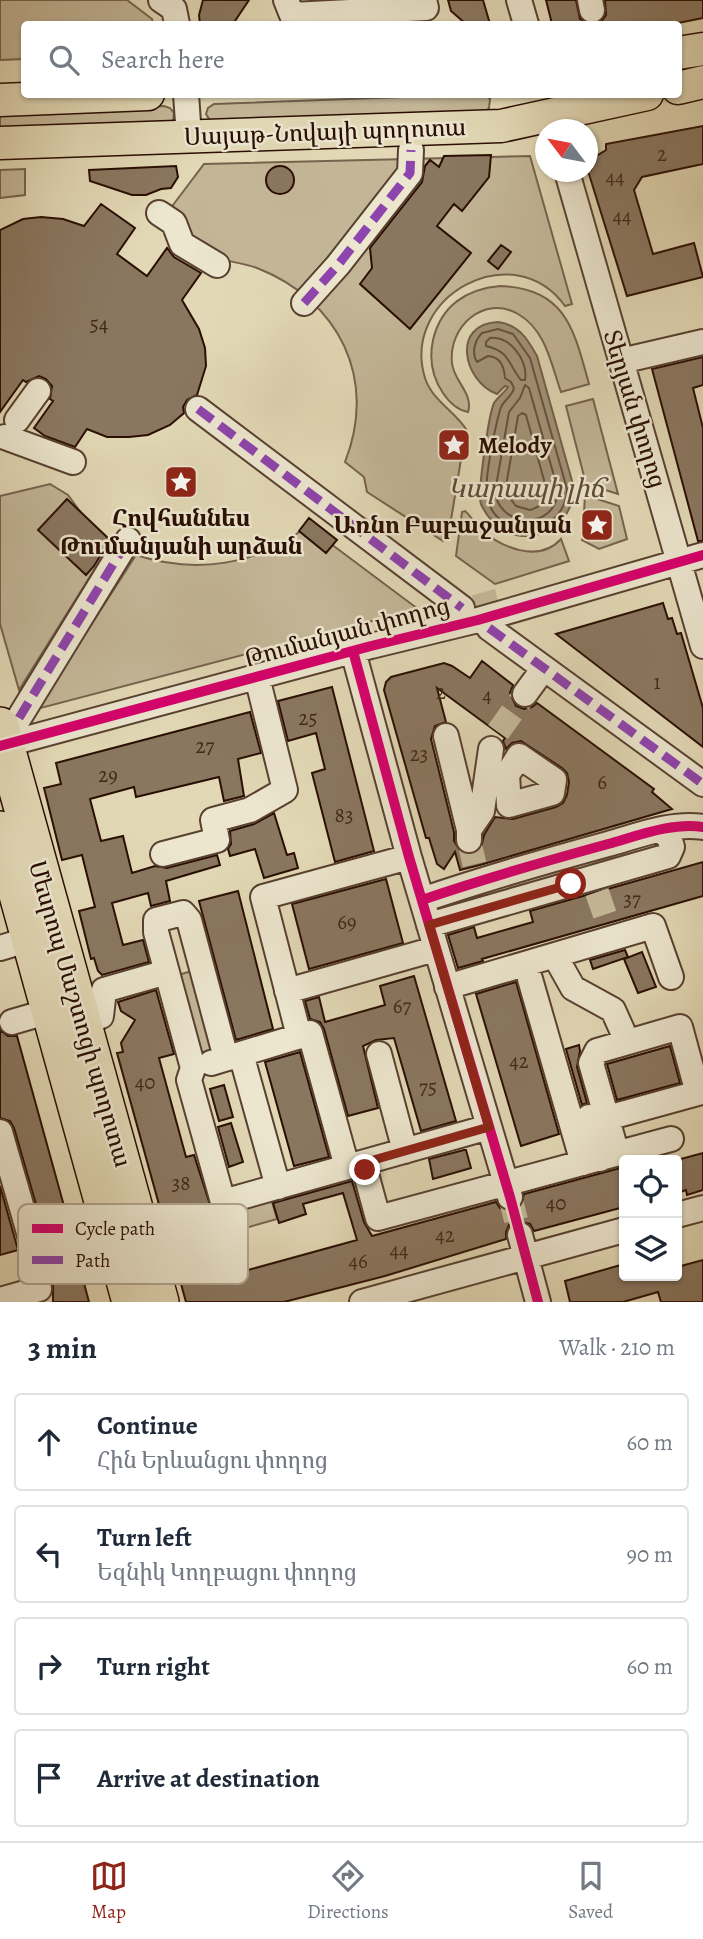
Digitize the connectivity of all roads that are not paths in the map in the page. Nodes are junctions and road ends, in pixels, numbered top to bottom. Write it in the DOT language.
graph roads {
  1 [pos="286,0"];
  2 [pos="424,0"];
  3 [pos="519,0"];
  4 [pos="525,21"];
  5 [pos="703,49"];
  6 [pos="682,52"];
  7 [pos="703,82"];
  8 [pos="682,87"];
  9 [pos="49,98"];
  10 [pos="186,98"];
  11 [pos="627,98"];
  12 [pos="0,100"];
  13 [pos="551,113"];
  14 [pos="188,137"];
  15 [pos="0,143"];
  16 [pos="411,150"];
  17 [pos="570,182"];
  18 [pos="159,214"];
  19 [pos="217,265"];
  20 [pos="304,303"];
  21 [pos="703,342"];
  22 [pos="621,362"];
  23 [pos="38,391"];
  24 [pos="198,409"];
  25 [pos="8,432"];
  26 [pos="73,462"];
  27 [pos="128,540"];
  28 [pos="692,558"];
  29 [pos="507,598"];
  30 [pos="552,598"];
  31 [pos="462,608"];
  32 [pos="429,619"];
  33 [pos="489,628"];
  34 [pos="703,646"];
  35 [pos="362,649"];
  36 [pos="544,668"];
  37 [pos="257,677"];
  38 [pos="525,694"];
  39 [pos="6,734"];
  40 [pos="446,736"];
  41 [pos="492,743"];
  42 [pos="703,784"];
  43 [pos="703,827"];
  44 [pos="0,830"];
  45 [pos="660,830"];
  46 [pos="163,855"];
  47 [pos="409,857"];
  48 [pos="576,877"];
  49 [pos="488,882"];
  50 [pos="422,900"];
  51 [pos="429,925"];
  52 [pos="15,944"];
  53 [pos="435,949"];
  54 [pos="555,956"];
  55 [pos="167,972"];
  56 [pos="671,976"];
  57 [pos="530,979"];
  58 [pos="447,987"];
  59 [pos="287,990"];
  60 [pos="66,1017"];
  61 [pos="12,1022"];
  62 [pos="622,1030"];
  63 [pos="299,1036"];
  64 [pos="379,1054"];
  65 [pos="233,1056"];
  66 [pos="193,1068"];
  67 [pos="598,1117"];
  68 [pos="489,1127"];
  69 [pos="0,1132"];
  70 [pos="671,1139"];
  71 [pos="405,1151"];
  72 [pos="600,1159"];
  73 [pos="355,1165"];
  74 [pos="278,1187"];
  75 [pos="508,1191"];
  76 [pos="21,1204"];
  77 [pos="105,1204"];
  78 [pos="128,1204"];
  79 [pos="703,1208"];
  80 [pos="682,1214"];
  81 [pos="619,1231"];
  82 [pos="523,1246"];
  83 [pos="38,1284"];
  84 [pos="126,1284"];
  85 [pos="154,1284"];
  86 [pos="0,1300"];
  87 [pos="373,1300"];
  88 [pos="131,1302"];
  89 [pos="160,1302"];
  90 [pos="538,1302"];
  1 -- 2 [label="street"];
  3 -- 4 [label="street"];
  5 -- 6 [label="main road"];
  7 -- 8 [label="main road"];
  9 -- 12 [label="main road"];
  10 -- 14 [label="street"];
  11 -- 13 [label="main road, Սայաթ-Նովայի պողոտա"];
  13 -- 14 [label="main road, Սայաթ-Նովայի պողոտա"];
  14 -- 15 [label="main road, Սայաթ-Նովայի պողոտա"];
  16 -- 20 [label="street"];
  17 -- 22 [label="street, Տերյան փողոց"];
  18 -- 19 [label="street"];
  21 -- 22 [label="street"];
  22 -- 28 [label="street, Տերյան փողոց"];
  23 -- 25 [label="street"];
  24 -- 31 [label="street"];
  25 -- 26 [label="street"];
  27 -- 39 [label="street"];
  28 -- 30 [label="street, Թումանյան փողոց"];
  28 -- 34 [label="street, Տերյան փողոց"];
  29 -- 30 [label="street"];
  30 -- 35 [label="street, Թումանյան փողոց"];
  32 -- 35 [label="street"];
  33 -- 36 [label="street"];
  35 -- 37 [label="street, Թումանյան փողոց"];
  35 -- 47 [label="street"];
  36 -- 38 [label="street"];
  36 -- 42 [label="street"];
  37 -- 39 [label="street, Թումանյան փողոց"];
  37 -- 46 [label="street"];
  39 -- 60 [label="highway, Մեսրոպ Մաշտոցի պողոտա"];
  40 -- 41 [label="street"];
  43 -- 45 [label="street"];
  44 -- 52 [label="highway, Մեսրոպ Մաշտոցի պողոտա"];
  45 -- 48 [label="street"];
  45 -- 48 [label="street"];
  47 -- 50 [label="street"];
  47 -- 59 [label="street"];
  48 -- 49 [label="street"];
  49 -- 50 [label="street"];
  49 -- 51 [label="street"];
  50 -- 51 [label="street"];
  51 -- 53 [label="street"];
  52 -- 60 [label="highway, Մեսրոպ Մաշտոցի պողոտա"];
  53 -- 58 [label="street"];
  53 -- 59 [label="street"];
  54 -- 56 [label="street"];
  54 -- 58 [label="street"];
  54 -- 62 [label="street"];
  55 -- 60 [label="street"];
  55 -- 65 [label="street"];
  55 -- 66 [label="street"];
  57 -- 72 [label="street"];
  58 -- 68 [label="street"];
  59 -- 63 [label="street"];
  60 -- 61 [label="street"];
  60 -- 77 [label="highway, Մեսրոպ Մաշտոցի պողոտա"];
  60 -- 78 [label="highway, Մեսրոպ Մաշտոցի պողոտա"];
  63 -- 65 [label="street"];
  63 -- 73 [label="street"];
  64 -- 71 [label="street"];
  65 -- 66 [label="street"];
  65 -- 74 [label="street"];
  66 -- 74 [label="street"];
  67 -- 67 [label="street"];
  67 -- 72 [label="street"];
  68 -- 71 [label="street"];
  68 -- 75 [label="street"];
  69 -- 76 [label="street"];
  70 -- 72 [label="street"];
  71 -- 73 [label="street"];
  72 -- 75 [label="street"];
  73 -- 74 [label="street"];
  73 -- 75 [label="street"];
  79 -- 80 [label="street"];
  81 -- 82 [label="street"];
  82 -- 87 [label="street"];
  82 -- 90 [label="street"];
  83 -- 86 [label="street"];
  84 -- 88 [label="highway, Մեսրոպ Մաշտոցի պողոտա"];
  85 -- 89 [label="highway, Մեսրոպ Մաշտոցի պողոտա"];
}
